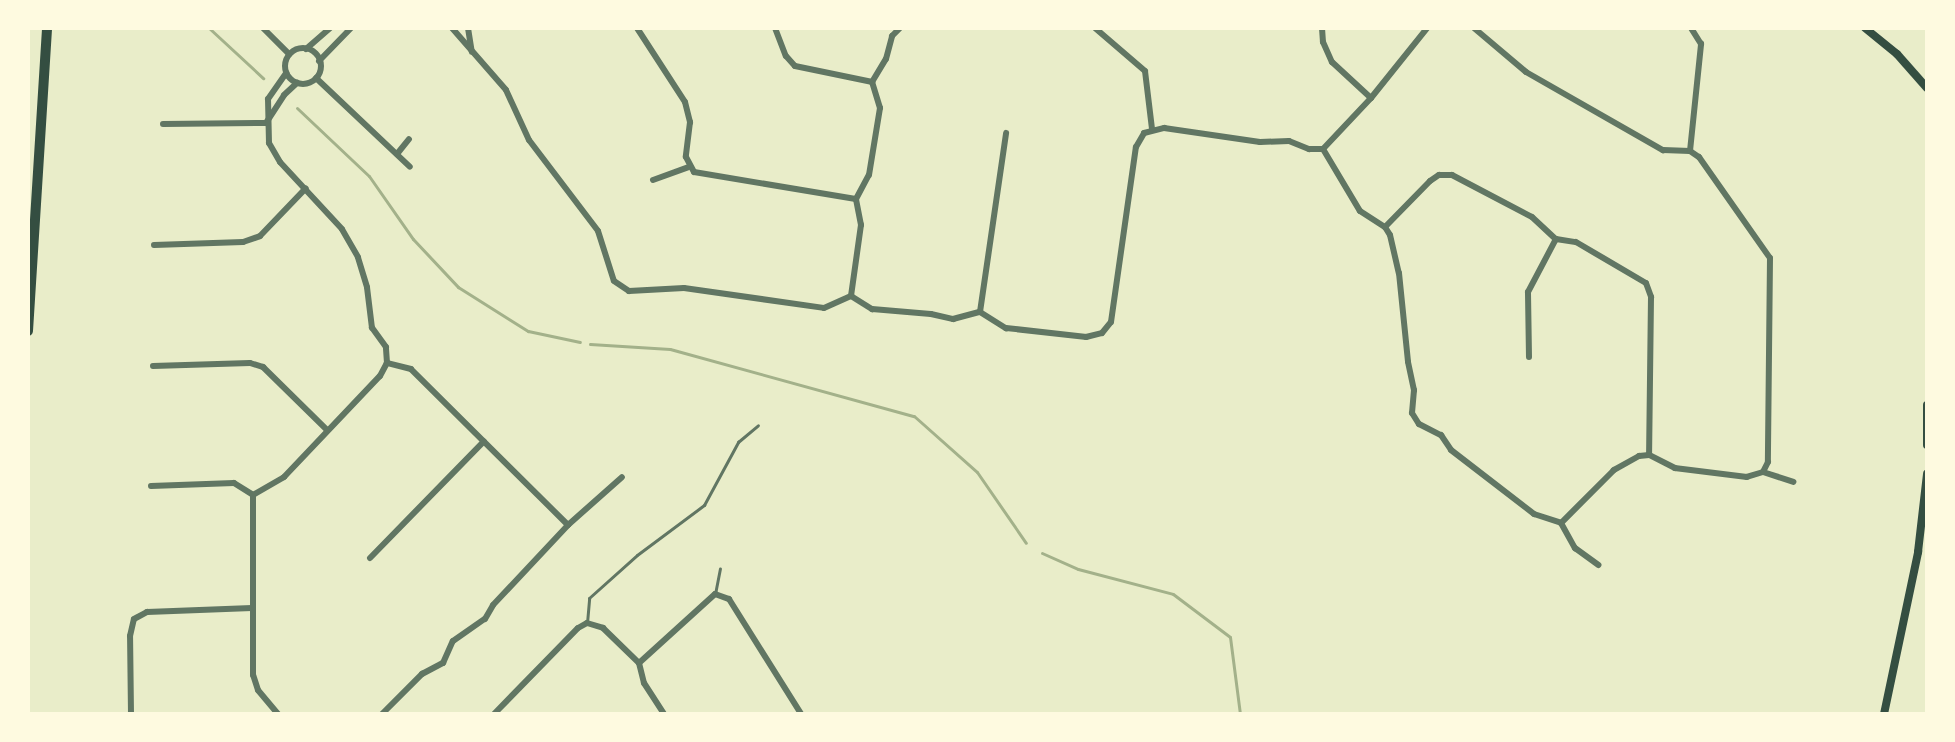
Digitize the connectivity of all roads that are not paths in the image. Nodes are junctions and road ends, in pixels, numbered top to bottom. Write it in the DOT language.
graph roads {
  1 [pos="47,28"];
  2 [pos="263,28"];
  3 [pos="330,28"];
  4 [pos="351,28"];
  5 [pos="452,28"];
  6 [pos="468,28"];
  7 [pos="637,28"];
  8 [pos="775,28"];
  9 [pos="900,28"];
  10 [pos="1095,28"];
  11 [pos="1115,28"];
  12 [pos="1322,28"];
  13 [pos="1427,28"];
  14 [pos="1474,28"];
  15 [pos="1691,28"];
  16 [pos="1865,28"];
  17 [pos="1110,39"];
  18 [pos="306,49"];
  19 [pos="472,52"];
  20 [pos="289,54"];
  21 [pos="319,61"];
  22 [pos="286,73"];
  23 [pos="316,78"];
  24 [pos="872,82"];
  25 [pos="297,83"];
  26 [pos="1927,88"];
  27 [pos="1371,98"];
  28 [pos="266,123"];
  29 [pos="163,124"];
  30 [pos="1152,129"];
  31 [pos="1006,133"];
  32 [pos="409,139"];
  33 [pos="1323,149"];
  34 [pos="1690,151"];
  35 [pos="397,154"];
  36 [pos="410,167"];
  37 [pos="688,167"];
  38 [pos="653,180"];
  39 [pos="306,188"];
  40 [pos="856,199"];
  41 [pos="1385,227"];
  42 [pos="1556,239"];
  43 [pos="154,245"];
  44 [pos="851,296"];
  45 [pos="980,312"];
  46 [pos="28,331"];
  47 [pos="1529,357"];
  48 [pos="387,363"];
  49 [pos="153,366"];
  50 [pos="1927,405"];
  51 [pos="758,425"];
  52 [pos="327,430"];
  53 [pos="484,441"];
  54 [pos="1927,445"];
  55 [pos="1649,455"];
  56 [pos="1763,472"];
  57 [pos="1927,474"];
  58 [pos="622,477"];
  59 [pos="1793,482"];
  60 [pos="151,486"];
  61 [pos="253,495"];
  62 [pos="1561,523"];
  63 [pos="568,525"];
  64 [pos="370,558"];
  65 [pos="1598,565"];
  66 [pos="720,568"];
  67 [pos="715,594"];
  68 [pos="252,608"];
  69 [pos="587,623"];
  70 [pos="639,663"];
  71 [pos="131,714"];
  72 [pos="278,714"];
  73 [pos="382,714"];
  74 [pos="494,714"];
  75 [pos="664,714"];
  76 [pos="801,714"];
  77 [pos="1884,714"];
  1 -- 46 [label="highway"];
  2 -- 20 [label="street"];
  3 -- 18 [label="street"];
  4 -- 21 [label="street"];
  5 -- 19 [label="street"];
  6 -- 19 [label="street"];
  7 -- 37 [label="street"];
  8 -- 24 [label="street"];
  9 -- 24 [label="street"];
  10 -- 17 [label="street"];
  11 -- 17 [label="street"];
  12 -- 27 [label="street"];
  13 -- 27 [label="street"];
  14 -- 34 [label="street"];
  15 -- 34 [label="street"];
  16 -- 26 [label="main road"];
  17 -- 30 [label="street"];
  18 -- 20 [label="street"];
  18 -- 21 [label="street"];
  19 -- 44 [label="street"];
  20 -- 22 [label="street"];
  21 -- 23 [label="street"];
  22 -- 25 [label="street"];
  22 -- 28 [label="street"];
  23 -- 25 [label="street"];
  23 -- 35 [label="street"];
  24 -- 40 [label="street"];
  25 -- 28 [label="street"];
  27 -- 33 [label="street"];
  28 -- 29 [label="street"];
  28 -- 39 [label="street"];
  30 -- 33 [label="street"];
  30 -- 45 [label="street"];
  31 -- 45 [label="street"];
  32 -- 35 [label="street"];
  33 -- 41 [label="street"];
  34 -- 56 [label="street"];
  35 -- 36 [label="street"];
  37 -- 38 [label="street"];
  37 -- 40 [label="street"];
  39 -- 43 [label="street"];
  39 -- 48 [label="street"];
  40 -- 44 [label="street"];
  41 -- 42 [label="street"];
  41 -- 62 [label="street"];
  42 -- 47 [label="street"];
  42 -- 55 [label="street"];
  44 -- 45 [label="street"];
  48 -- 52 [label="street"];
  48 -- 53 [label="street"];
  49 -- 52 [label="street"];
  50 -- 54 [label="main road"];
  51 -- 69 [label="lane"];
  52 -- 61 [label="street"];
  53 -- 63 [label="street"];
  53 -- 64 [label="street"];
  55 -- 56 [label="street"];
  55 -- 62 [label="street"];
  56 -- 59 [label="street"];
  57 -- 77 [label="main road"];
  58 -- 63 [label="street"];
  60 -- 61 [label="street"];
  61 -- 68 [label="street"];
  62 -- 65 [label="street"];
  63 -- 73 [label="street"];
  66 -- 67 [label="lane"];
  67 -- 70 [label="street"];
  67 -- 76 [label="street"];
  68 -- 71 [label="street"];
  68 -- 72 [label="street"];
  69 -- 70 [label="street"];
  69 -- 74 [label="street"];
  70 -- 75 [label="street"];
}
